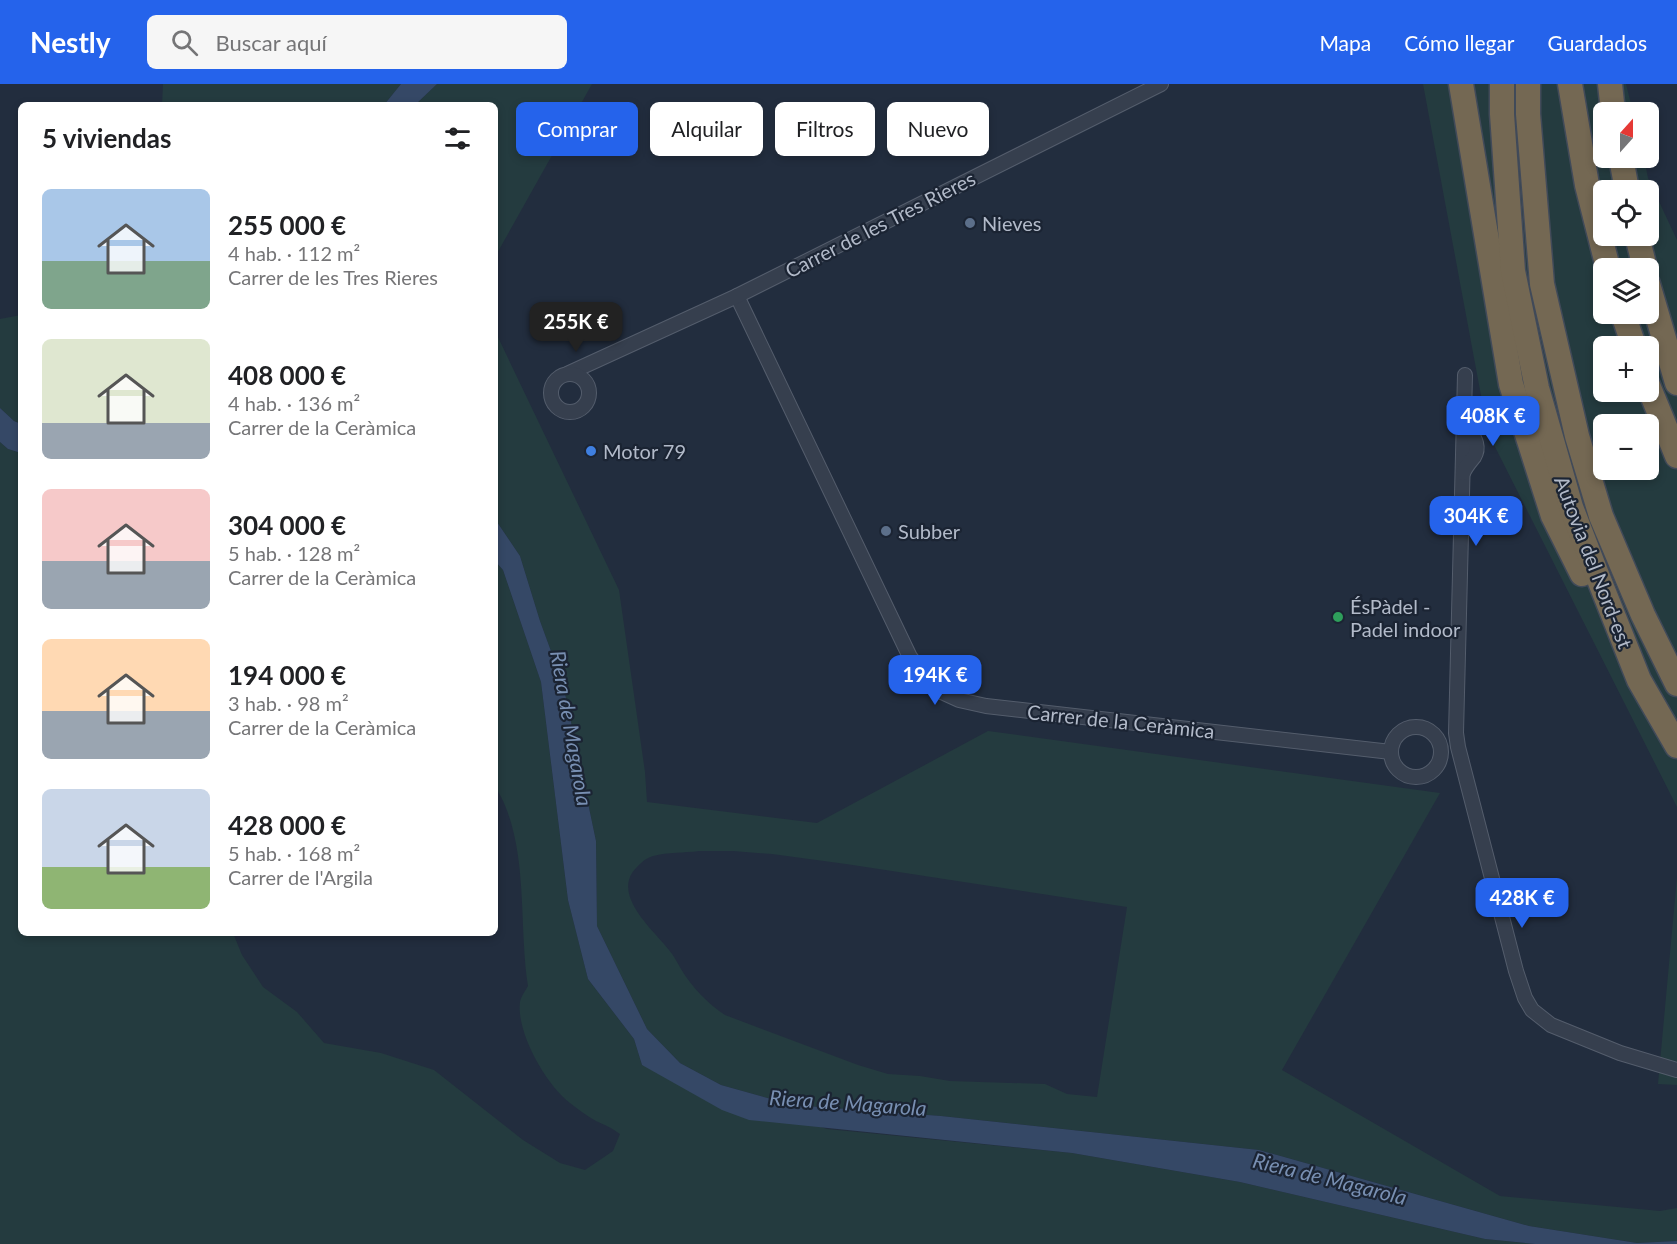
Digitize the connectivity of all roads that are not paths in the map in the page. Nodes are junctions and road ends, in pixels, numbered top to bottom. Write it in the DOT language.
graph roads {
  1 [pos="1161,84"];
  2 [pos="1461,84"];
  3 [pos="1502,84"];
  4 [pos="1528,84"];
  5 [pos="1570,84"];
  6 [pos="1610,84"];
  7 [pos="1612,102"];
  8 [pos="1605,258"];
  9 [pos="737,296"];
  10 [pos="1659,322"];
  11 [pos="596,361"];
  12 [pos="569,373"];
  13 [pos="1465,375"];
  14 [pos="1677,383"];
  15 [pos="588,385"];
  16 [pos="1655,402"];
  17 [pos="1677,456"];
  18 [pos="1639,680"];
  19 [pos="1677,684"];
  20 [pos="1677,746"];
  21 [pos="1391,752"];
  22 [pos="1677,1070"];
  1 -- 9 [label="street, Carrer de les Tres Rieres"];
  2 -- 18 [label="highway"];
  3 -- 18 [label="highway, Autovia del Nord-est"];
  4 -- 19 [label="highway, Autovia del Nord-est"];
  5 -- 8 [label="highway"];
  6 -- 7 [label="highway"];
  9 -- 11 [label="street, Carrer de les Tres Rieres"];
  9 -- 21 [label="street, Carrer de la Ceràmica"];
  10 -- 14 [label="highway"];
  11 -- 12 [label="street, Carrer de les Tres Rieres"];
  11 -- 15 [label="street, Carrer de les Tres Rieres"];
  12 -- 15 [label="street"];
  12 -- 15 [label="street, Carrer de les Tres Rieres"];
  13 -- 22 [label="street"];
  16 -- 17 [label="highway"];
  18 -- 20 [label="highway, Autovia del Nord-est"];
}
